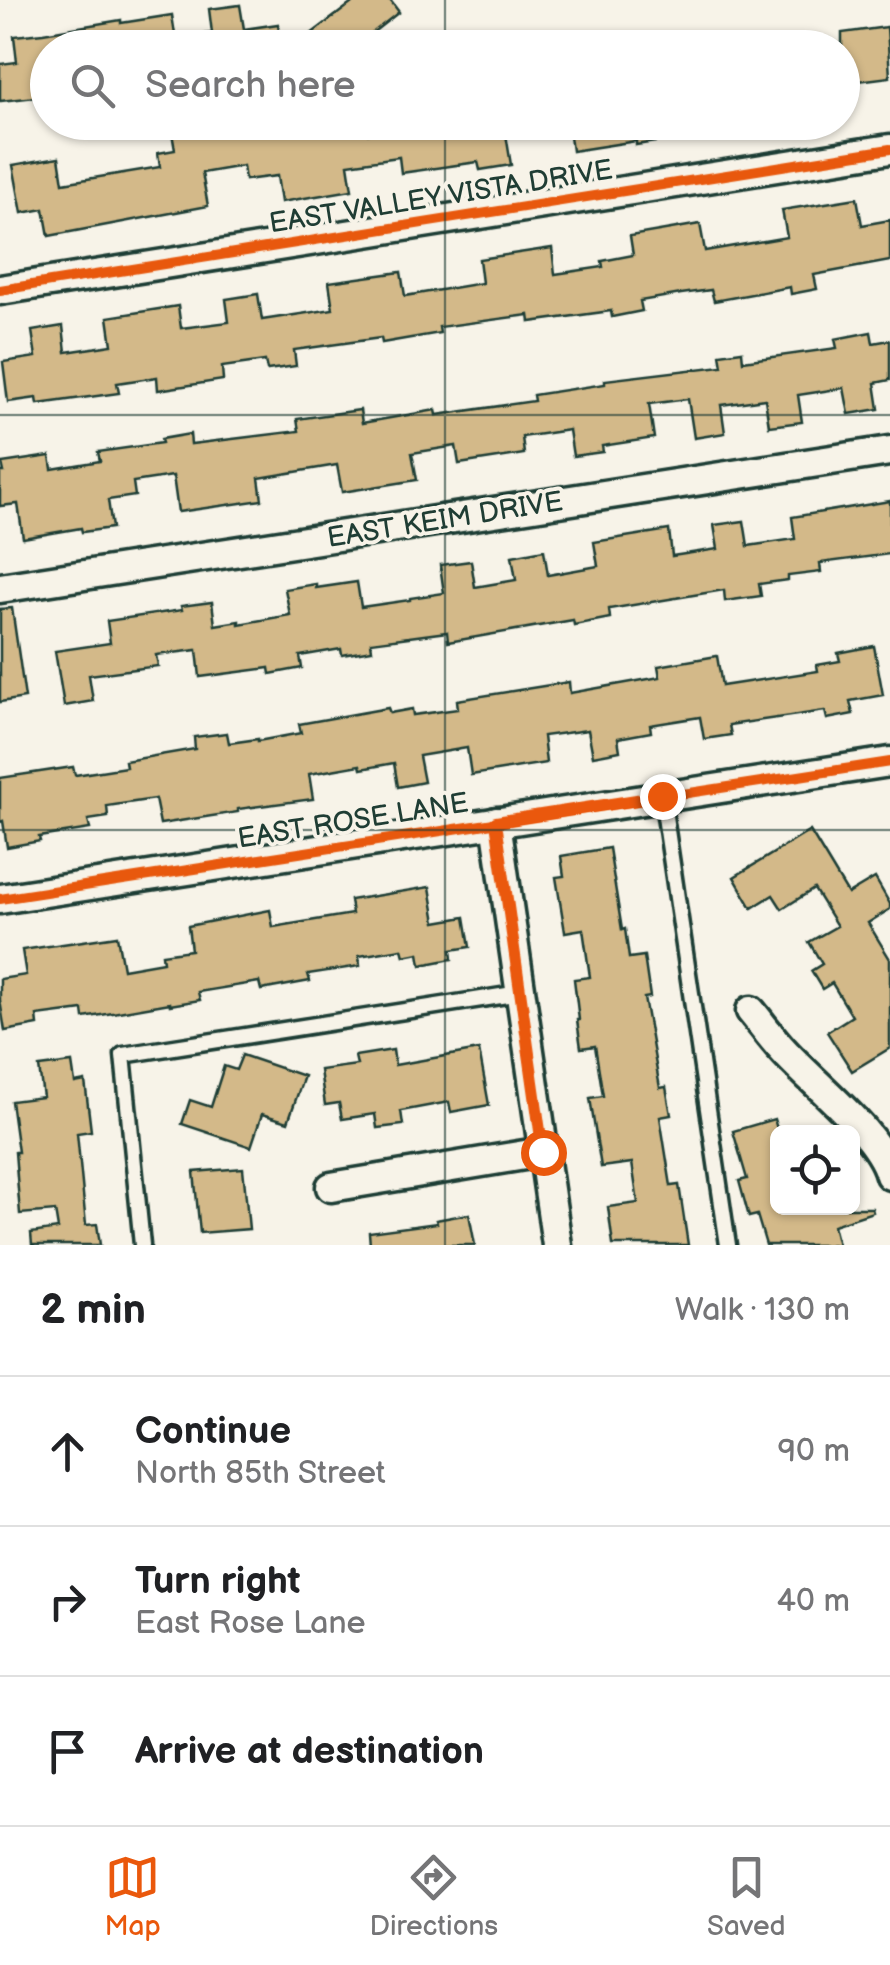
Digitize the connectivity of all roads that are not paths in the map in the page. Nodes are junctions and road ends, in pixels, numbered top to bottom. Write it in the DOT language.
graph roads {
  1 [pos="890,148"];
  2 [pos="0,290"];
  3 [pos="890,452"];
  4 [pos="0,588"];
  5 [pos="890,762"];
  6 [pos="662,796"];
  7 [pos="496,822"];
  8 [pos="0,899"];
  9 [pos="520,992"];
  10 [pos="752,1011"];
  11 [pos="543,1152"];
  12 [pos="890,1176"];
  13 [pos="331,1187"];
  14 [pos="142,1245"];
  15 [pos="556,1245"];
  16 [pos="728,1245"];
  1 -- 2 [label="street, EAST VALLEY VISTA DRIVE"];
  3 -- 4 [label="street, EAST KEIM DRIVE"];
  5 -- 6 [label="street, EAST ROSE LANE"];
  6 -- 7 [label="street, EAST ROSE LANE"];
  6 -- 16 [label="lane"];
  7 -- 8 [label="street, EAST ROSE LANE"];
  7 -- 9 [label="street"];
  9 -- 11 [label="street"];
  9 -- 14 [label="lane"];
  10 -- 12 [label="street"];
  11 -- 13 [label="street"];
  11 -- 15 [label="street"];
}
